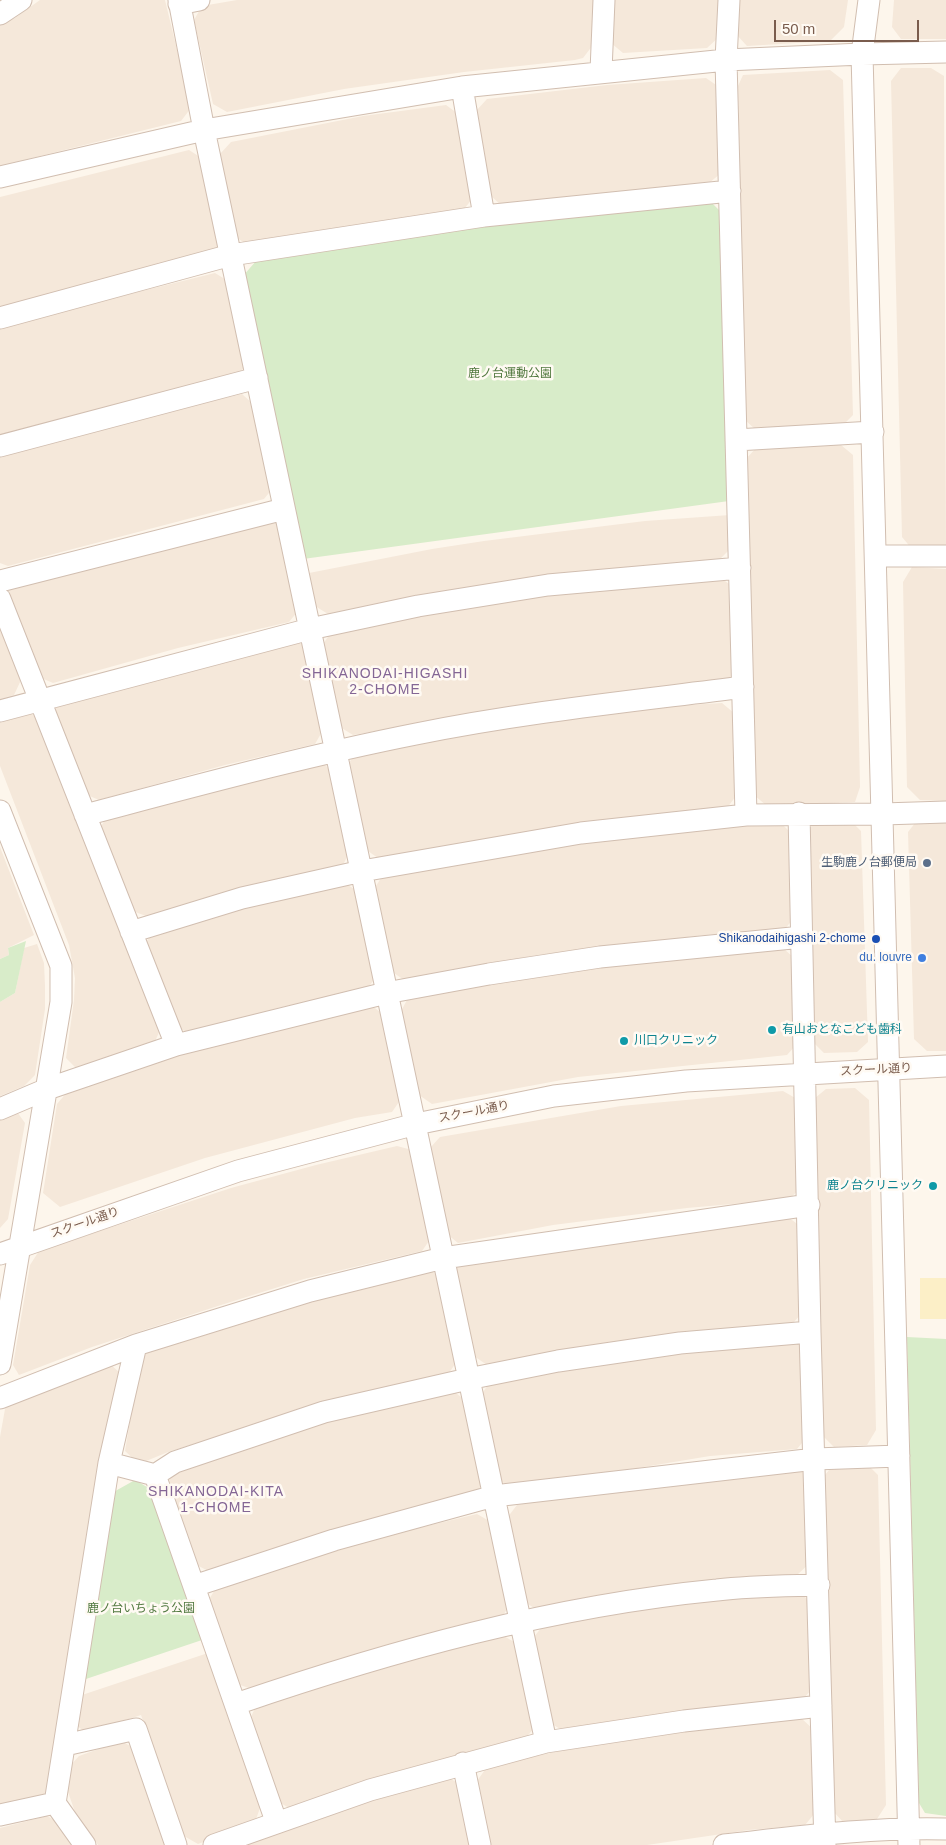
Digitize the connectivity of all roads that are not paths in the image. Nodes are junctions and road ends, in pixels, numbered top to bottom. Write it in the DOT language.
graph roads {
  1 [pos="21,0"];
  2 [pos="200,0"];
  3 [pos="604,0"];
  4 [pos="729,0"];
  5 [pos="869,0"];
  6 [pos="179,2"];
  7 [pos="0,14"];
  8 [pos="946,52"];
  9 [pos="862,54"];
  10 [pos="726,60"];
  11 [pos="601,71"];
  12 [pos="462,87"];
  13 [pos="204,130"];
  14 [pos="0,177"];
  15 [pos="730,191"];
  16 [pos="484,216"];
  17 [pos="231,255"];
  18 [pos="0,318"];
  19 [pos="257,378"];
  20 [pos="874,432"];
  21 [pos="736,440"];
  22 [pos="0,446"];
  23 [pos="284,509"];
  24 [pos="877,556"];
  25 [pos="946,556"];
  26 [pos="740,568"];
  27 [pos="0,581"];
  28 [pos="0,599"];
  29 [pos="310,629"];
  30 [pos="743,687"];
  31 [pos="40,700"];
  32 [pos="0,711"];
  33 [pos="336,750"];
  34 [pos="0,812"];
  35 [pos="946,812"];
  36 [pos="799,813"];
  37 [pos="746,814"];
  38 [pos="883,814"];
  39 [pos="85,815"];
  40 [pos="362,871"];
  41 [pos="131,932"];
  42 [pos="802,937"];
  43 [pos="386,993"];
  44 [pos="176,1045"];
  45 [pos="946,1066"];
  46 [pos="890,1070"];
  47 [pos="806,1074"];
  48 [pos="47,1090"];
  49 [pos="0,1109"];
  50 [pos="416,1124"];
  51 [pos="809,1205"];
  52 [pos="9,1250"];
  53 [pos="443,1258"];
  54 [pos="810,1332"];
  55 [pos="136,1345"];
  56 [pos="0,1364"];
  57 [pos="468,1379"];
  58 [pos="0,1398"];
  59 [pos="899,1456"];
  60 [pos="816,1460"];
  61 [pos="109,1463"];
  62 [pos="155,1475"];
  63 [pos="494,1496"];
  64 [pos="819,1585"];
  65 [pos="194,1586"];
  66 [pos="520,1622"];
  67 [pos="236,1704"];
  68 [pos="821,1706"];
  69 [pos="546,1742"];
  70 [pos="64,1746"];
  71 [pos="463,1764"];
  72 [pos="55,1803"];
  73 [pos="0,1815"];
  74 [pos="276,1821"];
  75 [pos="946,1829"];
  76 [pos="909,1837"];
  77 [pos="825,1840"];
  78 [pos="85,1845"];
  79 [pos="176,1845"];
  80 [pos="214,1845"];
  81 [pos="480,1845"];
  82 [pos="724,1845"];
  1 -- 7 [label="street"];
  2 -- 6 [label="street"];
  3 -- 11 [label="street"];
  4 -- 10 [label="street"];
  5 -- 9 [label="street"];
  6 -- 13 [label="street"];
  8 -- 9 [label="street"];
  9 -- 10 [label="street"];
  9 -- 20 [label="street"];
  10 -- 11 [label="street"];
  10 -- 15 [label="street"];
  11 -- 12 [label="street"];
  12 -- 13 [label="street"];
  12 -- 16 [label="street"];
  13 -- 14 [label="street"];
  13 -- 17 [label="street"];
  15 -- 16 [label="street"];
  15 -- 21 [label="street"];
  16 -- 17 [label="street"];
  17 -- 18 [label="street"];
  17 -- 19 [label="street"];
  19 -- 22 [label="street"];
  19 -- 23 [label="street"];
  20 -- 21 [label="street"];
  20 -- 24 [label="street"];
  21 -- 26 [label="street"];
  23 -- 27 [label="street"];
  23 -- 29 [label="street"];
  24 -- 25 [label="street"];
  24 -- 38 [label="street"];
  26 -- 29 [label="street"];
  26 -- 30 [label="street"];
  28 -- 31 [label="street"];
  29 -- 31 [label="street"];
  29 -- 33 [label="street"];
  30 -- 33 [label="street"];
  30 -- 37 [label="street"];
  31 -- 32 [label="street"];
  31 -- 39 [label="street"];
  33 -- 39 [label="street"];
  33 -- 40 [label="street"];
  34 -- 48 [label="street"];
  35 -- 38 [label="street"];
  36 -- 37 [label="street"];
  36 -- 38 [label="street"];
  36 -- 42 [label="street"];
  37 -- 40 [label="street"];
  38 -- 46 [label="street"];
  39 -- 41 [label="street"];
  40 -- 41 [label="street"];
  40 -- 43 [label="street"];
  41 -- 44 [label="street"];
  42 -- 43 [label="street"];
  42 -- 47 [label="street"];
  43 -- 44 [label="street"];
  43 -- 50 [label="street"];
  44 -- 48 [label="street"];
  45 -- 46 [label="street, スクール通り"];
  46 -- 47 [label="street, スクール通り"];
  46 -- 59 [label="street"];
  47 -- 50 [label="street, スクール通り"];
  47 -- 51 [label="street"];
  48 -- 49 [label="street"];
  48 -- 52 [label="street"];
  50 -- 52 [label="street, スクール通り"];
  50 -- 53 [label="street"];
  51 -- 53 [label="street"];
  51 -- 54 [label="street"];
  52 -- 56 [label="street"];
  53 -- 55 [label="street"];
  53 -- 57 [label="street"];
  54 -- 57 [label="street"];
  54 -- 60 [label="street"];
  55 -- 58 [label="street"];
  55 -- 61 [label="street"];
  57 -- 62 [label="street"];
  57 -- 63 [label="street"];
  59 -- 60 [label="street"];
  59 -- 76 [label="street"];
  60 -- 63 [label="street"];
  60 -- 64 [label="street"];
  61 -- 62 [label="street"];
  61 -- 70 [label="street"];
  62 -- 65 [label="street"];
  63 -- 65 [label="street"];
  63 -- 66 [label="street"];
  64 -- 66 [label="street"];
  64 -- 68 [label="street"];
  65 -- 67 [label="street"];
  66 -- 67 [label="street"];
  66 -- 69 [label="street"];
  67 -- 74 [label="street"];
  68 -- 69 [label="street"];
  68 -- 77 [label="street"];
  69 -- 71 [label="street"];
  70 -- 72 [label="street"];
  70 -- 79 [label="street"];
  71 -- 74 [label="street"];
  71 -- 81 [label="street"];
  72 -- 73 [label="street"];
  72 -- 78 [label="street"];
  74 -- 80 [label="street"];
  75 -- 76 [label="street"];
  76 -- 77 [label="street"];
  77 -- 82 [label="street"];
}
